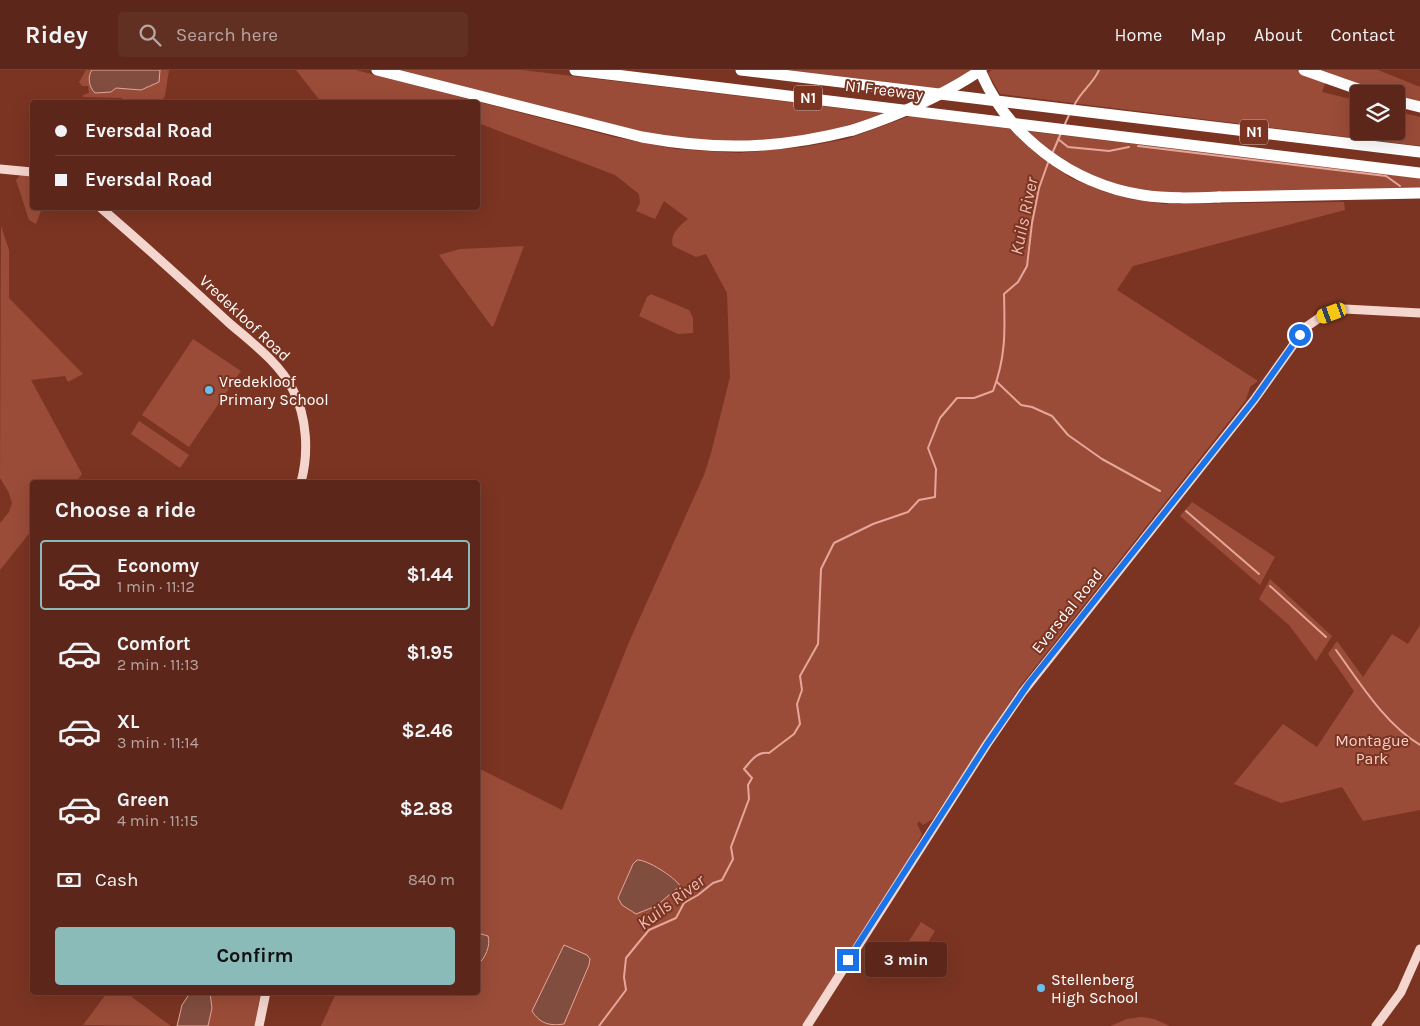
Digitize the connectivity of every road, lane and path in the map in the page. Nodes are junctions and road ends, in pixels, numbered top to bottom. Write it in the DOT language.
graph roads {
  1 [pos="377,70"];
  2 [pos="576,70"];
  3 [pos="741,70"];
  4 [pos="980,70"];
  5 [pos="1304,70"];
  6 [pos="1350,86"];
  7 [pos="1405,103"];
  8 [pos="1420,107"];
  9 [pos="1420,152"];
  10 [pos="0,169"];
  11 [pos="30,172"];
  12 [pos="1420,173"];
  13 [pos="1420,193"];
  14 [pos="104,210"];
  15 [pos="1420,313"];
  16 [pos="301,480"];
  17 [pos="1420,949"];
  18 [pos="265,995"];
  19 [pos="259,1026"];
  20 [pos="807,1026"];
  21 [pos="1376,1026"];
  1 -- 4 [label="highway, bridge"];
  2 -- 12 [label="highway, N1 Freeway / N1"];
  3 -- 9 [label="highway, N1 Freeway / N1"];
  4 -- 13 [label="highway, bridge"];
  5 -- 6 [label="highway"];
  7 -- 8 [label="highway"];
  10 -- 11 [label="main road"];
  14 -- 16 [label="main road, Vredekloof Road"];
  15 -- 20 [label="main road, Eversdal Road"];
  17 -- 21 [label="main road"];
  18 -- 19 [label="main road"];
}
